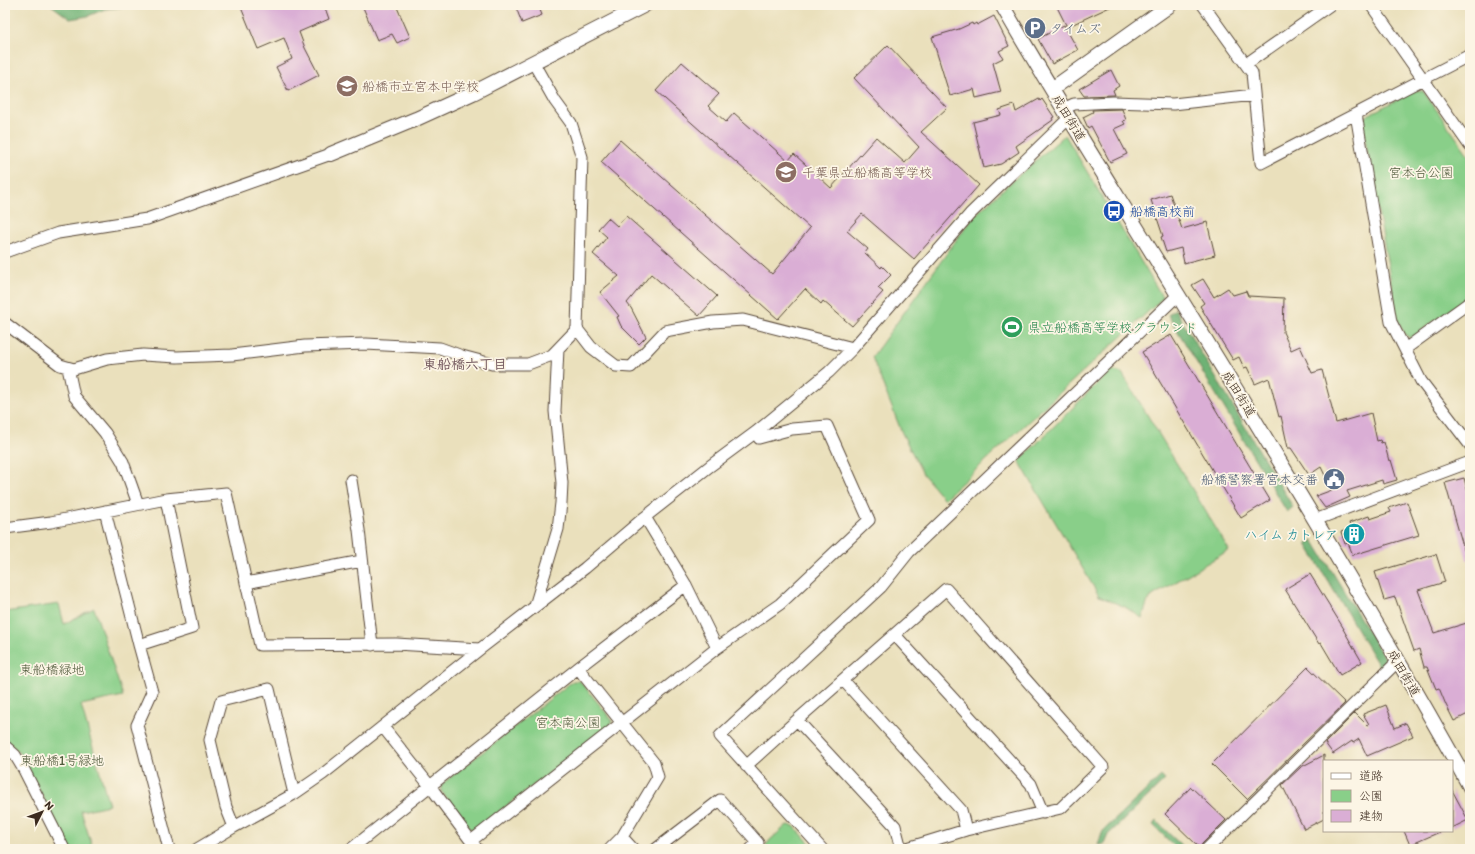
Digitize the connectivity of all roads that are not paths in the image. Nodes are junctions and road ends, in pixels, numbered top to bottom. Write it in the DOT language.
graph roads {
  1 [pos="645,5"];
  2 [pos="1002,5"];
  3 [pos="1170,5"];
  4 [pos="1203,5"];
  5 [pos="1330,5"];
  6 [pos="1371,5"];
  7 [pos="1470,55"];
  8 [pos="534,62"];
  9 [pos="1246,64"];
  10 [pos="1423,79"];
  11 [pos="1052,89"];
  12 [pos="1254,95"];
  13 [pos="1066,114"];
  14 [pos="1356,114"];
  15 [pos="1470,146"];
  16 [pos="331,154"];
  17 [pos="5,252"];
  18 [pos="1178,295"];
  19 [pos="1470,302"];
  20 [pos="5,323"];
  21 [pos="577,329"];
  22 [pos="853,348"];
  23 [pos="558,349"];
  24 [pos="1405,349"];
  25 [pos="68,368"];
  26 [pos="756,432"];
  27 [pos="1470,445"];
  28 [pos="1470,462"];
  29 [pos="351,480"];
  30 [pos="166,499"];
  31 [pos="138,504"];
  32 [pos="105,511"];
  33 [pos="645,517"];
  34 [pos="1315,520"];
  35 [pos="5,528"];
  36 [pos="362,561"];
  37 [pos="246,584"];
  38 [pos="686,585"];
  39 [pos="535,606"];
  40 [pos="895,635"];
  41 [pos="139,645"];
  42 [pos="372,645"];
  43 [pos="717,648"];
  44 [pos="480,649"];
  45 [pos="1398,661"];
  46 [pos="578,668"];
  47 [pos="843,680"];
  48 [pos="797,720"];
  49 [pos="622,723"];
  50 [pos="383,727"];
  51 [pos="5,746"];
  52 [pos="746,766"];
  53 [pos="430,786"];
  54 [pos="1470,787"];
  55 [pos="294,794"];
  56 [pos="1043,813"];
  57 [pos="234,827"];
  58 [pos="966,830"];
  59 [pos="622,837"];
  60 [pos="474,845"];
  61 [pos="202,848"];
  62 [pos="64,849"];
  63 [pos="169,849"];
  64 [pos="351,849"];
  65 [pos="610,849"];
  66 [pos="633,849"];
  67 [pos="656,849"];
  68 [pos="751,849"];
  69 [pos="822,849"];
  70 [pos="900,849"];
  71 [pos="904,849"];
  72 [pos="1207,849"];
  1 -- 8 [label="street"];
  2 -- 11 [label="street, 成田街道"];
  3 -- 11 [label="street"];
  4 -- 9 [label="street"];
  5 -- 9 [label="street"];
  6 -- 10 [label="street"];
  7 -- 10 [label="street"];
  8 -- 16 [label="street"];
  8 -- 21 [label="street"];
  9 -- 12 [label="street"];
  10 -- 14 [label="street"];
  10 -- 15 [label="street"];
  11 -- 13 [label="street, 成田街道"];
  12 -- 13 [label="street"];
  12 -- 14 [label="street"];
  13 -- 18 [label="street, 成田街道"];
  13 -- 22 [label="street"];
  14 -- 24 [label="street"];
  16 -- 17 [label="street"];
  18 -- 34 [label="street, 成田街道"];
  18 -- 52 [label="street"];
  19 -- 24 [label="street"];
  20 -- 25 [label="street"];
  21 -- 22 [label="street"];
  21 -- 23 [label="street"];
  22 -- 26 [label="street"];
  23 -- 25 [label="street"];
  23 -- 39 [label="street"];
  24 -- 27 [label="street"];
  25 -- 31 [label="street"];
  26 -- 33 [label="street"];
  26 -- 43 [label="street"];
  28 -- 34 [label="street"];
  29 -- 36 [label="street"];
  30 -- 31 [label="street"];
  30 -- 37 [label="street"];
  30 -- 41 [label="street"];
  31 -- 32 [label="street"];
  32 -- 35 [label="street"];
  32 -- 41 [label="street"];
  33 -- 38 [label="street"];
  33 -- 39 [label="street"];
  34 -- 45 [label="street, 成田街道"];
  36 -- 37 [label="street"];
  36 -- 42 [label="street"];
  37 -- 42 [label="street"];
  38 -- 43 [label="street"];
  38 -- 46 [label="street"];
  39 -- 44 [label="street"];
  40 -- 47 [label="street"];
  40 -- 56 [label="street"];
  40 -- 56 [label="street"];
  41 -- 63 [label="street"];
  42 -- 44 [label="street"];
  43 -- 49 [label="street"];
  44 -- 50 [label="street"];
  45 -- 54 [label="street, 成田街道"];
  45 -- 72 [label="street"];
  46 -- 49 [label="street"];
  46 -- 53 [label="street"];
  47 -- 48 [label="street"];
  47 -- 58 [label="street"];
  48 -- 52 [label="street"];
  48 -- 70 [label="street"];
  49 -- 59 [label="street"];
  49 -- 60 [label="street"];
  50 -- 53 [label="street"];
  50 -- 55 [label="street"];
  51 -- 62 [label="street"];
  52 -- 69 [label="street"];
  53 -- 60 [label="street"];
  53 -- 64 [label="street"];
  55 -- 57 [label="street"];
  55 -- 57 [label="street"];
  56 -- 58 [label="street"];
  57 -- 61 [label="street"];
  58 -- 71 [label="street"];
  59 -- 65 [label="street"];
  59 -- 66 [label="street"];
  67 -- 68 [label="street"];
}
